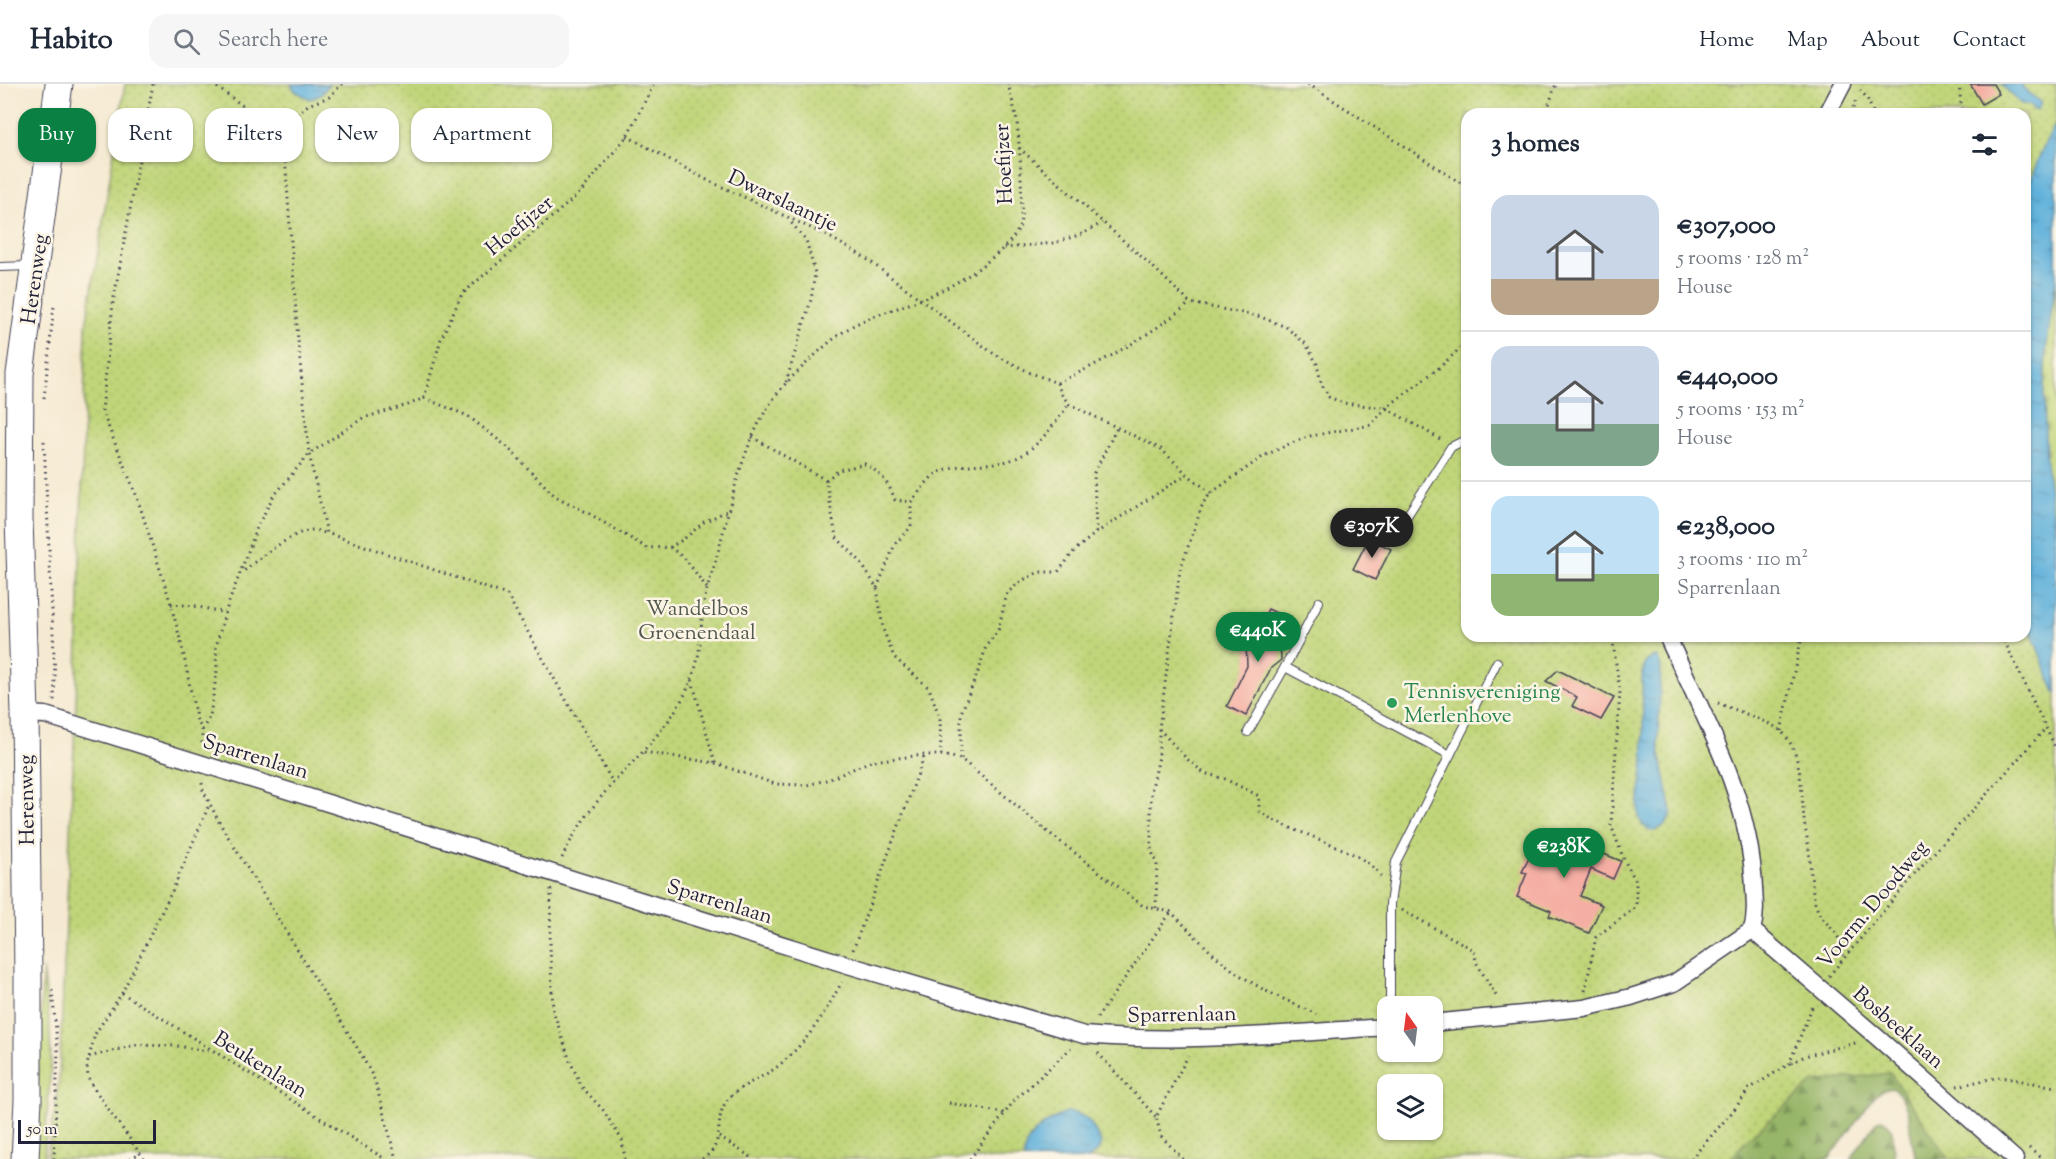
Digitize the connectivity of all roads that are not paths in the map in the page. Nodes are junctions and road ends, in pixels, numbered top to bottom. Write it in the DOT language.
graph roads {
  1 [pos="59,84"];
  2 [pos="1843,84"];
  3 [pos="1830,108"];
  4 [pos="36,265"];
  5 [pos="0,267"];
  6 [pos="1461,442"];
  7 [pos="1398,530"];
  8 [pos="1319,602"];
  9 [pos="1670,642"];
  10 [pos="1497,662"];
  11 [pos="1285,667"];
  12 [pos="25,714"];
  13 [pos="1248,732"];
  14 [pos="1450,755"];
  15 [pos="1752,930"];
  16 [pos="1390,996"];
  17 [pos="1443,1022"];
  18 [pos="1377,1028"];
  19 [pos="26,1159"];
  20 [pos="2015,1159"];
  1 -- 4 [label="main road, Herenweg"];
  2 -- 3 [label="street"];
  4 -- 5 [label="lane"];
  4 -- 12 [label="main road, Herenweg"];
  6 -- 7 [label="lane"];
  8 -- 11 [label="lane"];
  9 -- 15 [label="street"];
  10 -- 14 [label="lane"];
  11 -- 13 [label="lane"];
  11 -- 14 [label="lane"];
  12 -- 18 [label="street, Sparrenlaan"];
  12 -- 19 [label="main road, Herenweg"];
  14 -- 16 [label="lane"];
  15 -- 17 [label="street"];
  15 -- 20 [label="street, Bosbeeklaan"];
}
